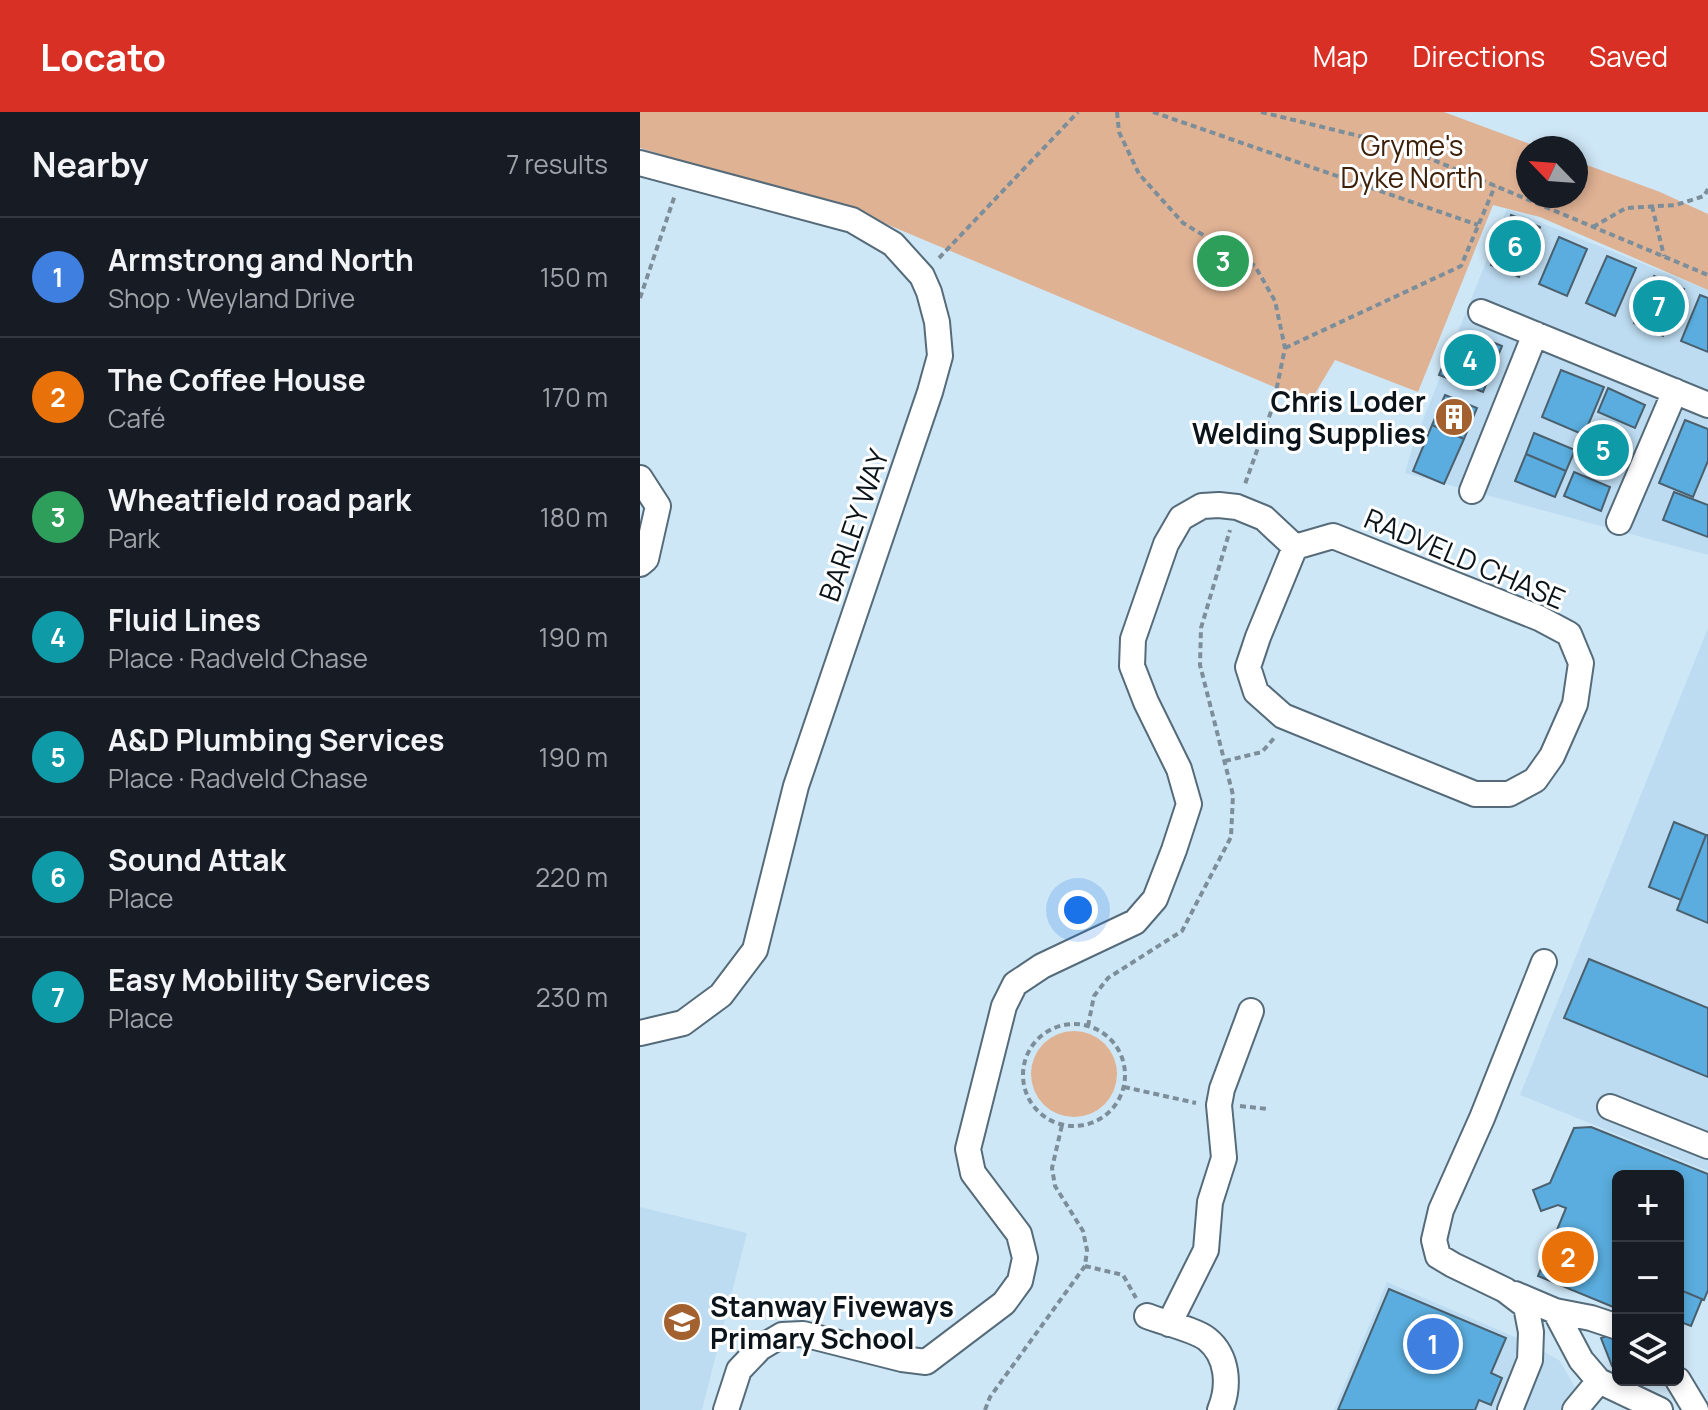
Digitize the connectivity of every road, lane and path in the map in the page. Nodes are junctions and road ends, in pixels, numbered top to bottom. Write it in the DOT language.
graph roads {
  1 [pos="1078,112"];
  2 [pos="1117,112"];
  3 [pos="1153,112"];
  4 [pos="1261,112"];
  5 [pos="640,163"];
  6 [pos="681,173"];
  7 [pos="1495,185"];
  8 [pos="1708,189"];
  9 [pos="1652,206"];
  10 [pos="1478,225"];
  11 [pos="1593,227"];
  12 [pos="1664,256"];
  13 [pos="1708,275"];
  14 [pos="922,276"];
  15 [pos="640,298"];
  16 [pos="1481,312"];
  17 [pos="1535,334"];
  18 [pos="1285,348"];
  19 [pos="1675,391"];
  20 [pos="1708,405"];
  21 [pos="640,478"];
  22 [pos="1472,491"];
  23 [pos="1237,507"];
  24 [pos="1619,522"];
  25 [pos="1295,547"];
  26 [pos="640,564"];
  27 [pos="1283,716"];
  28 [pos="1225,761"];
  29 [pos="1544,962"];
  30 [pos="1251,1011"];
  31 [pos="1088,1026"];
  32 [pos="640,1033"];
  33 [pos="1610,1107"];
  34 [pos="1062,1125"];
  35 [pos="1708,1146"];
  36 [pos="1085,1266"];
  37 [pos="1505,1290"];
  38 [pos="1555,1311"];
  39 [pos="1158,1320"];
  40 [pos="1612,1325"];
  41 [pos="1599,1381"];
  42 [pos="1682,1386"];
  43 [pos="726,1410"];
  44 [pos="985,1410"];
  45 [pos="1220,1410"];
  46 [pos="1510,1410"];
  47 [pos="1575,1410"];
  48 [pos="1660,1410"];
  49 [pos="1696,1410"];
  1 -- 14 [label="path"];
  2 -- 18 [label="path"];
  3 -- 10 [label="path"];
  4 -- 7 [label="path"];
  5 -- 6 [label="street, BARLEY WAY"];
  6 -- 14 [label="street, BARLEY WAY"];
  6 -- 15 [label="path"];
  7 -- 10 [label="path"];
  7 -- 11 [label="path"];
  8 -- 9 [label="path"];
  9 -- 11 [label="path"];
  9 -- 12 [label="path"];
  10 -- 18 [label="path"];
  11 -- 12 [label="path"];
  12 -- 13 [label="path"];
  14 -- 32 [label="street, BARLEY WAY"];
  16 -- 17 [label="street"];
  17 -- 19 [label="street"];
  17 -- 22 [label="street"];
  18 -- 23 [label="path"];
  19 -- 20 [label="street"];
  19 -- 24 [label="street"];
  21 -- 26 [label="street"];
  23 -- 25 [label="street"];
  23 -- 28 [label="path"];
  23 -- 43 [label="street"];
  25 -- 27 [label="street, RADVELD CHASE"];
  25 -- 27 [label="street, RADVELD CHASE"];
  27 -- 28 [label="path"];
  28 -- 31 [label="path"];
  29 -- 37 [label="street"];
  30 -- 39 [label="street"];
  31 -- 34 [label="path"];
  31 -- 34 [label="path"];
  33 -- 35 [label="street"];
  34 -- 36 [label="path"];
  36 -- 39 [label="path"];
  36 -- 44 [label="path"];
  37 -- 38 [label="street"];
  37 -- 46 [label="street"];
  38 -- 40 [label="street"];
  38 -- 41 [label="street"];
  39 -- 45 [label="street"];
  41 -- 47 [label="street"];
  41 -- 48 [label="street"];
  42 -- 49 [label="street"];
}
